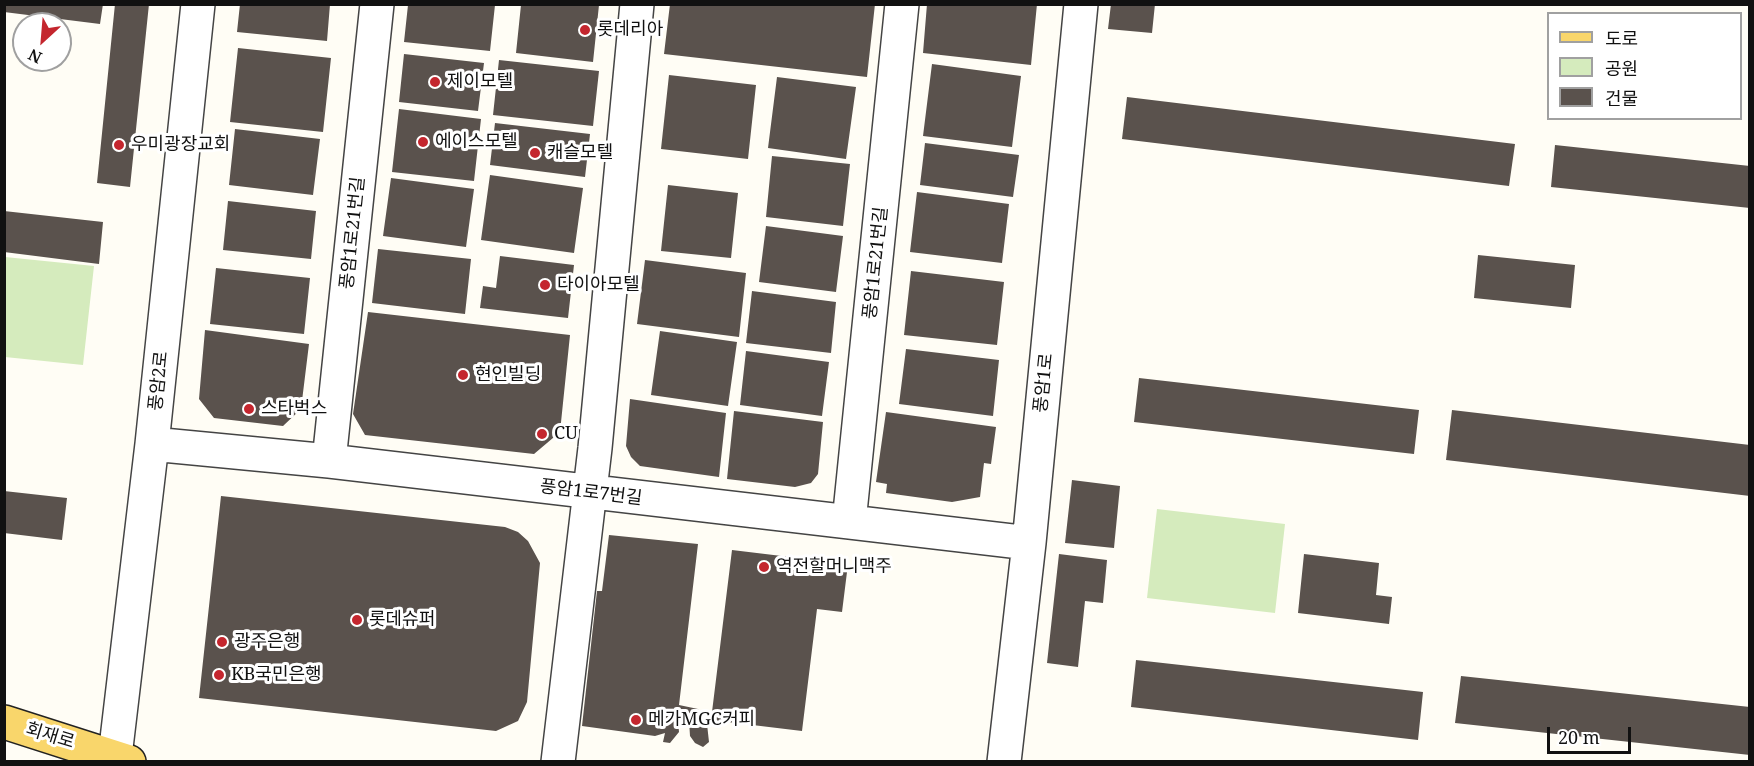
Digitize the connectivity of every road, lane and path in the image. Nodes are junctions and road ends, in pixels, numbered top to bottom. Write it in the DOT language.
graph roads {
  1 [pos="198,4"];
  2 [pos="377,4"];
  3 [pos="637,4"];
  4 [pos="902,4"];
  5 [pos="1081,4"];
  6 [pos="152,444"];
  7 [pos="329,461"];
  8 [pos="590,493"];
  9 [pos="849,522"];
  10 [pos="1029,543"];
  11 [pos="4,722"];
  12 [pos="122,759"];
  13 [pos="558,762"];
  14 [pos="1004,762"];
  1 -- 6 [label="street, 풍암2로"];
  2 -- 7 [label="street, 풍암1로21번길"];
  3 -- 8 [label="street"];
  4 -- 9 [label="street, 풍암1로21번길"];
  5 -- 10 [label="street, 풍암1로"];
  6 -- 7 [label="street, 풍암1로7번길"];
  6 -- 12 [label="street, 풍암2로"];
  7 -- 8 [label="street, 풍암1로7번길"];
  8 -- 9 [label="street, 풍암1로7번길"];
  8 -- 13 [label="street"];
  9 -- 10 [label="street, 풍암1로7번길"];
  10 -- 14 [label="street, 풍암1로"];
  11 -- 12 [label="main road, 회재로"];
}
